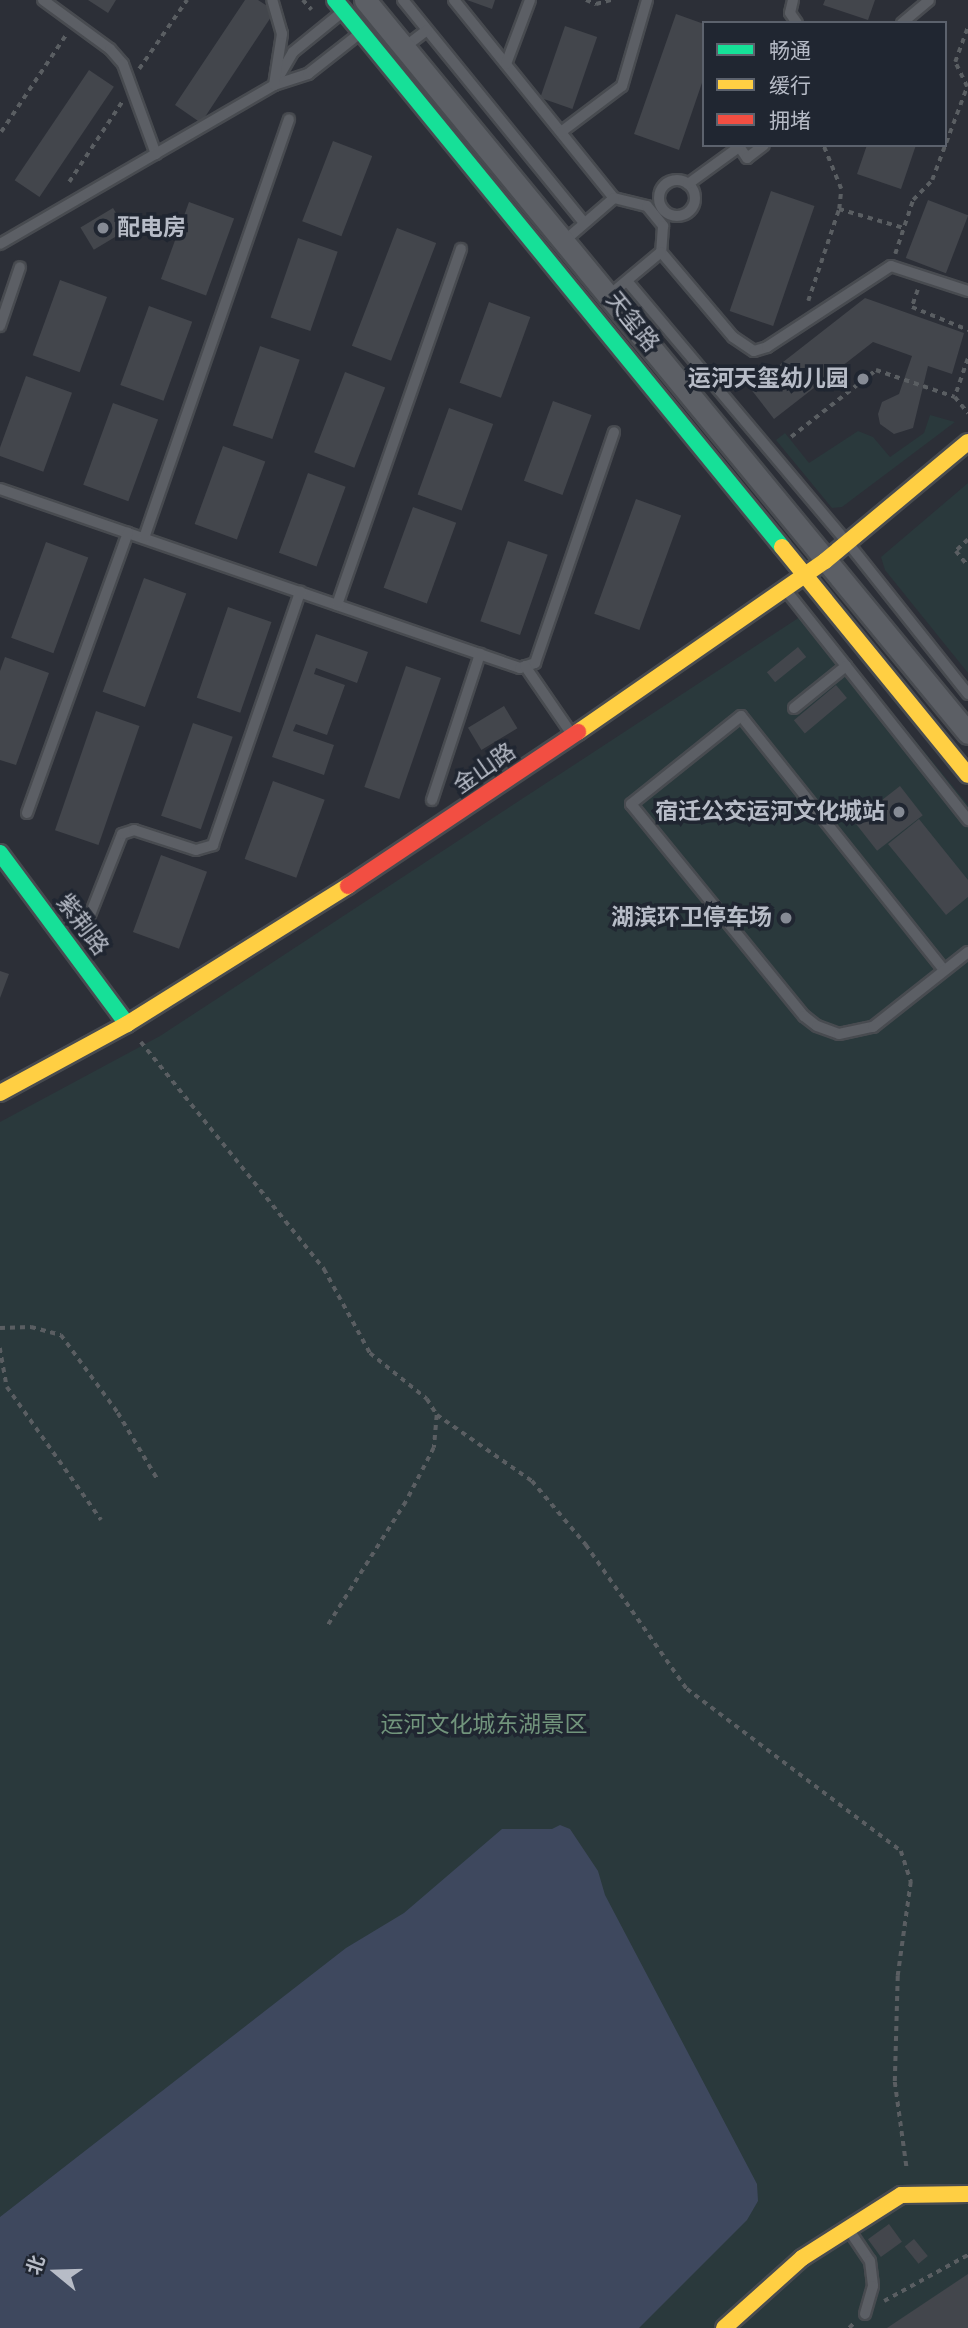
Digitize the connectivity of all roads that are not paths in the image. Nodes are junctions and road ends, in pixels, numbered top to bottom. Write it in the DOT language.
graph roads {
  1 [pos="43,0"];
  2 [pos="272,0"];
  3 [pos="365,0"];
  4 [pos="403,0"];
  5 [pos="454,0"];
  6 [pos="530,0"];
  7 [pos="647,0"];
  8 [pos="793,0"];
  9 [pos="929,0"];
  10 [pos="340,5"];
  11 [pos="796,21"];
  12 [pos="904,21"];
  13 [pos="427,30"];
  14 [pos="361,32"];
  15 [pos="403,48"];
  16 [pos="386,62"];
  17 [pos="506,64"];
  18 [pos="274,85"];
  19 [pos="289,119"];
  20 [pos="561,132"];
  21 [pos="738,147"];
  22 [pos="740,147"];
  23 [pos="761,147"];
  24 [pos="156,154"];
  25 [pos="688,184"];
  26 [pos="614,198"];
  27 [pos="658,212"];
  28 [pos="584,223"];
  29 [pos="0,244"];
  30 [pos="461,249"];
  31 [pos="553,249"];
  32 [pos="661,252"];
  33 [pos="20,267"];
  34 [pos="627,281"];
  35 [pos="968,291"];
  36 [pos="607,297"];
  37 [pos="590,311"];
  38 [pos="0,326"];
  39 [pos="614,432"];
  40 [pos="968,442"];
  41 [pos="0,489"];
  42 [pos="128,533"];
  43 [pos="144,538"];
  44 [pos="848,542"];
  45 [pos="825,561"];
  46 [pos="806,575"];
  47 [pos="785,589"];
  48 [pos="300,592"];
  49 [pos="337,605"];
  50 [pos="480,654"];
  51 [pos="525,666"];
  52 [pos="846,666"];
  53 [pos="968,694"];
  54 [pos="793,708"];
  55 [pos="968,733"];
  56 [pos="573,736"];
  57 [pos="968,775"];
  58 [pos="432,800"];
  59 [pos="27,813"];
  60 [pos="968,820"];
  61 [pos="0,853"];
  62 [pos="90,915"];
  63 [pos="968,951"];
  64 [pos="944,970"];
  65 [pos="127,1024"];
  66 [pos="0,1093"];
  67 [pos="968,2193"];
  68 [pos="847,2228"];
  69 [pos="865,2314"];
  70 [pos="723,2328"];
  1 -- 24 [label="lane"];
  2 -- 18 [label="lane"];
  3 -- 15 [label="street, 天玺路"];
  4 -- 13 [label="lane"];
  5 -- 17 [label="lane"];
  6 -- 17 [label="lane"];
  7 -- 20 [label="lane"];
  8 -- 11 [label="lane"];
  9 -- 12 [label="lane"];
  10 -- 14 [label="street, 天玺路"];
  10 -- 18 [label="lane"];
  13 -- 15 [label="lane"];
  13 -- 28 [label="lane"];
  14 -- 16 [label="street, 天玺路"];
  14 -- 18 [label="lane"];
  15 -- 16 [label="lane"];
  15 -- 31 [label="street, 天玺路"];
  16 -- 31 [label="street, 天玺路"];
  17 -- 20 [label="lane"];
  18 -- 24 [label="lane"];
  19 -- 43 [label="lane"];
  20 -- 26 [label="lane"];
  21 -- 25 [label="lane"];
  22 -- 23 [label="lane"];
  24 -- 29 [label="lane"];
  25 -- 27 [label="lane"];
  25 -- 27 [label="lane"];
  26 -- 27 [label="lane"];
  26 -- 28 [label="lane"];
  27 -- 32 [label="lane"];
  28 -- 31 [label="lane"];
  30 -- 49 [label="lane"];
  31 -- 36 [label="street, 天玺路"];
  31 -- 37 [label="street, 天玺路"];
  32 -- 34 [label="lane"];
  32 -- 35 [label="lane"];
  33 -- 38 [label="lane"];
  34 -- 36 [label="lane"];
  34 -- 44 [label="lane"];
  36 -- 37 [label="lane"];
  36 -- 45 [label="street, 天玺路"];
  37 -- 46 [label="street, 天玺路"];
  39 -- 51 [label="lane"];
  40 -- 44 [label="street, 金山路"];
  41 -- 42 [label="lane"];
  42 -- 43 [label="lane"];
  42 -- 59 [label="lane"];
  43 -- 48 [label="lane"];
  44 -- 45 [label="street, 金山路"];
  44 -- 53 [label="lane"];
  45 -- 46 [label="street, 金山路"];
  45 -- 55 [label="street, 天玺路"];
  46 -- 47 [label="street, 金山路"];
  46 -- 57 [label="street, 天玺路"];
  47 -- 52 [label="lane"];
  47 -- 56 [label="street, 金山路"];
  48 -- 49 [label="lane"];
  48 -- 62 [label="lane"];
  49 -- 50 [label="lane"];
  50 -- 51 [label="lane"];
  50 -- 58 [label="lane"];
  51 -- 56 [label="lane"];
  52 -- 54 [label="lane"];
  52 -- 60 [label="lane"];
  56 -- 65 [label="street, 金山路"];
  61 -- 65 [label="street, 紫荆路"];
  63 -- 64 [label="lane"];
  64 -- 64 [label="lane"];
  65 -- 66 [label="street, 金山路"];
  67 -- 68 [label="street"];
  68 -- 69 [label="lane"];
  68 -- 70 [label="street"];
}
